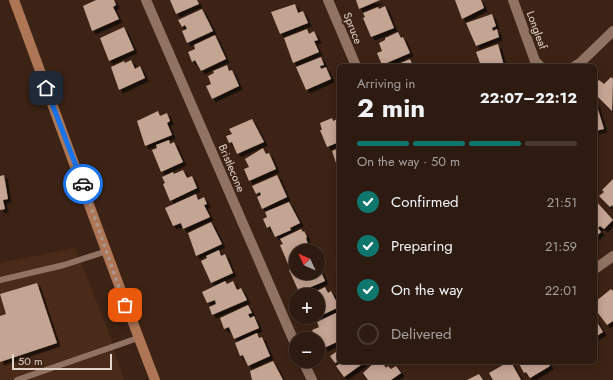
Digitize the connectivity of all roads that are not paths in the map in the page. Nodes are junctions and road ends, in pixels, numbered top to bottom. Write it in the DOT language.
graph roads {
  1 [pos="14,0"];
  2 [pos="146,0"];
  3 [pos="328,0"];
  4 [pos="513,0"];
  5 [pos="613,31"];
  6 [pos="355,64"];
  7 [pos="538,64"];
  8 [pos="578,64"];
  9 [pos="106,251"];
  10 [pos="613,256"];
  11 [pos="597,268"];
  12 [pos="0,280"];
  13 [pos="290,332"];
  14 [pos="138,338"];
  15 [pos="306,368"];
  16 [pos="17,380"];
  17 [pos="155,380"];
  18 [pos="312,380"];
  1 -- 9 [label="main road"];
  2 -- 13 [label="street, Bristlecone"];
  3 -- 6 [label="street, Spruce"];
  4 -- 7 [label="street, Longleaf"];
  5 -- 8 [label="street"];
  9 -- 12 [label="lane"];
  9 -- 14 [label="main road"];
  10 -- 11 [label="street"];
  14 -- 16 [label="lane"];
  14 -- 17 [label="main road"];
  15 -- 18 [label="street"];
}
